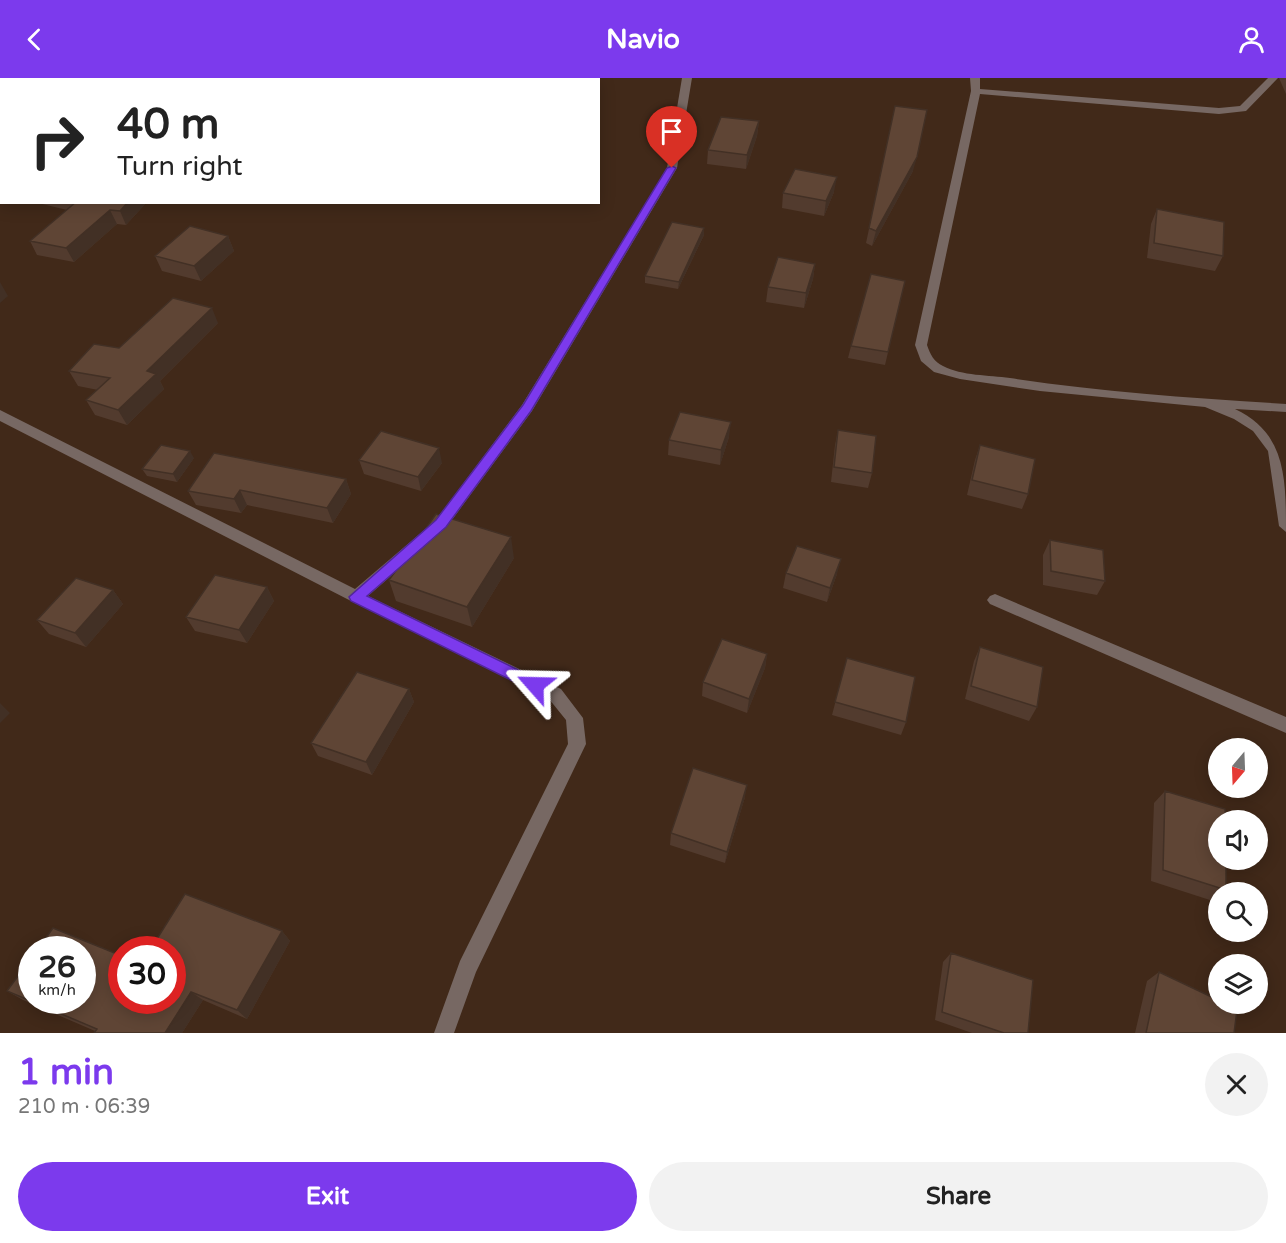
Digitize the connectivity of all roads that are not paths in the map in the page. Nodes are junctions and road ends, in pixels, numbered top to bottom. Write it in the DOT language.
graph roads {
  1 [pos="687,78"];
  2 [pos="975,78"];
  3 [pos="1273,78"];
  4 [pos="976,91"];
  5 [pos="1207,404"];
  6 [pos="1286,408"];
  7 [pos="0,415"];
  8 [pos="1286,526"];
  9 [pos="356,597"];
  10 [pos="995,600"];
  11 [pos="1286,724"];
  12 [pos="444,1033"];
  1 -- 9 [label="street"];
  2 -- 4 [label="street"];
  3 -- 4 [label="street"];
  4 -- 5 [label="street"];
  5 -- 6 [label="street"];
  5 -- 8 [label="street"];
  7 -- 9 [label="street"];
  9 -- 12 [label="street"];
  10 -- 11 [label="street"];
}
